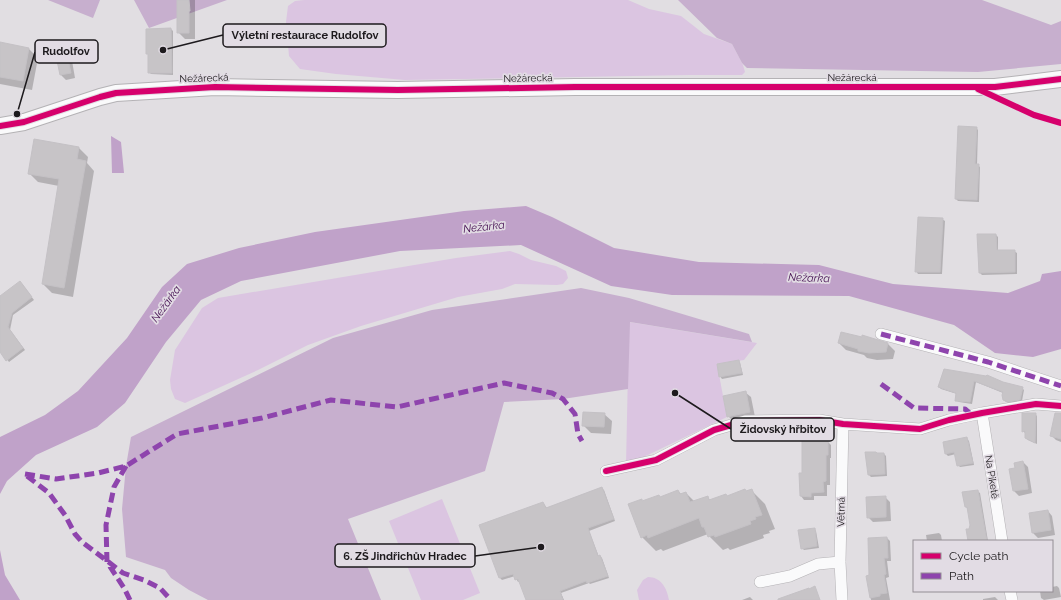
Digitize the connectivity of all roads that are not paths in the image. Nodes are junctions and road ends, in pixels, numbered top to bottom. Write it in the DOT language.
graph roads {
  1 [pos="1061,79"];
  2 [pos="0,126"];
  3 [pos="881,334"];
  4 [pos="1061,386"];
  5 [pos="1061,406"];
  6 [pos="982,413"];
  7 [pos="843,424"];
  8 [pos="606,471"];
  9 [pos="1002,540"];
  10 [pos="840,562"];
  11 [pos="760,582"];
  12 [pos="842,600"];
  1 -- 2 [label="street, Nežárecká"];
  3 -- 4 [label="street"];
  5 -- 6 [label="street"];
  6 -- 7 [label="street"];
  6 -- 9 [label="street, Na Piketě"];
  7 -- 8 [label="street"];
  7 -- 10 [label="street, Větrná"];
  10 -- 11 [label="street"];
  10 -- 12 [label="street, Větrná"];
}
